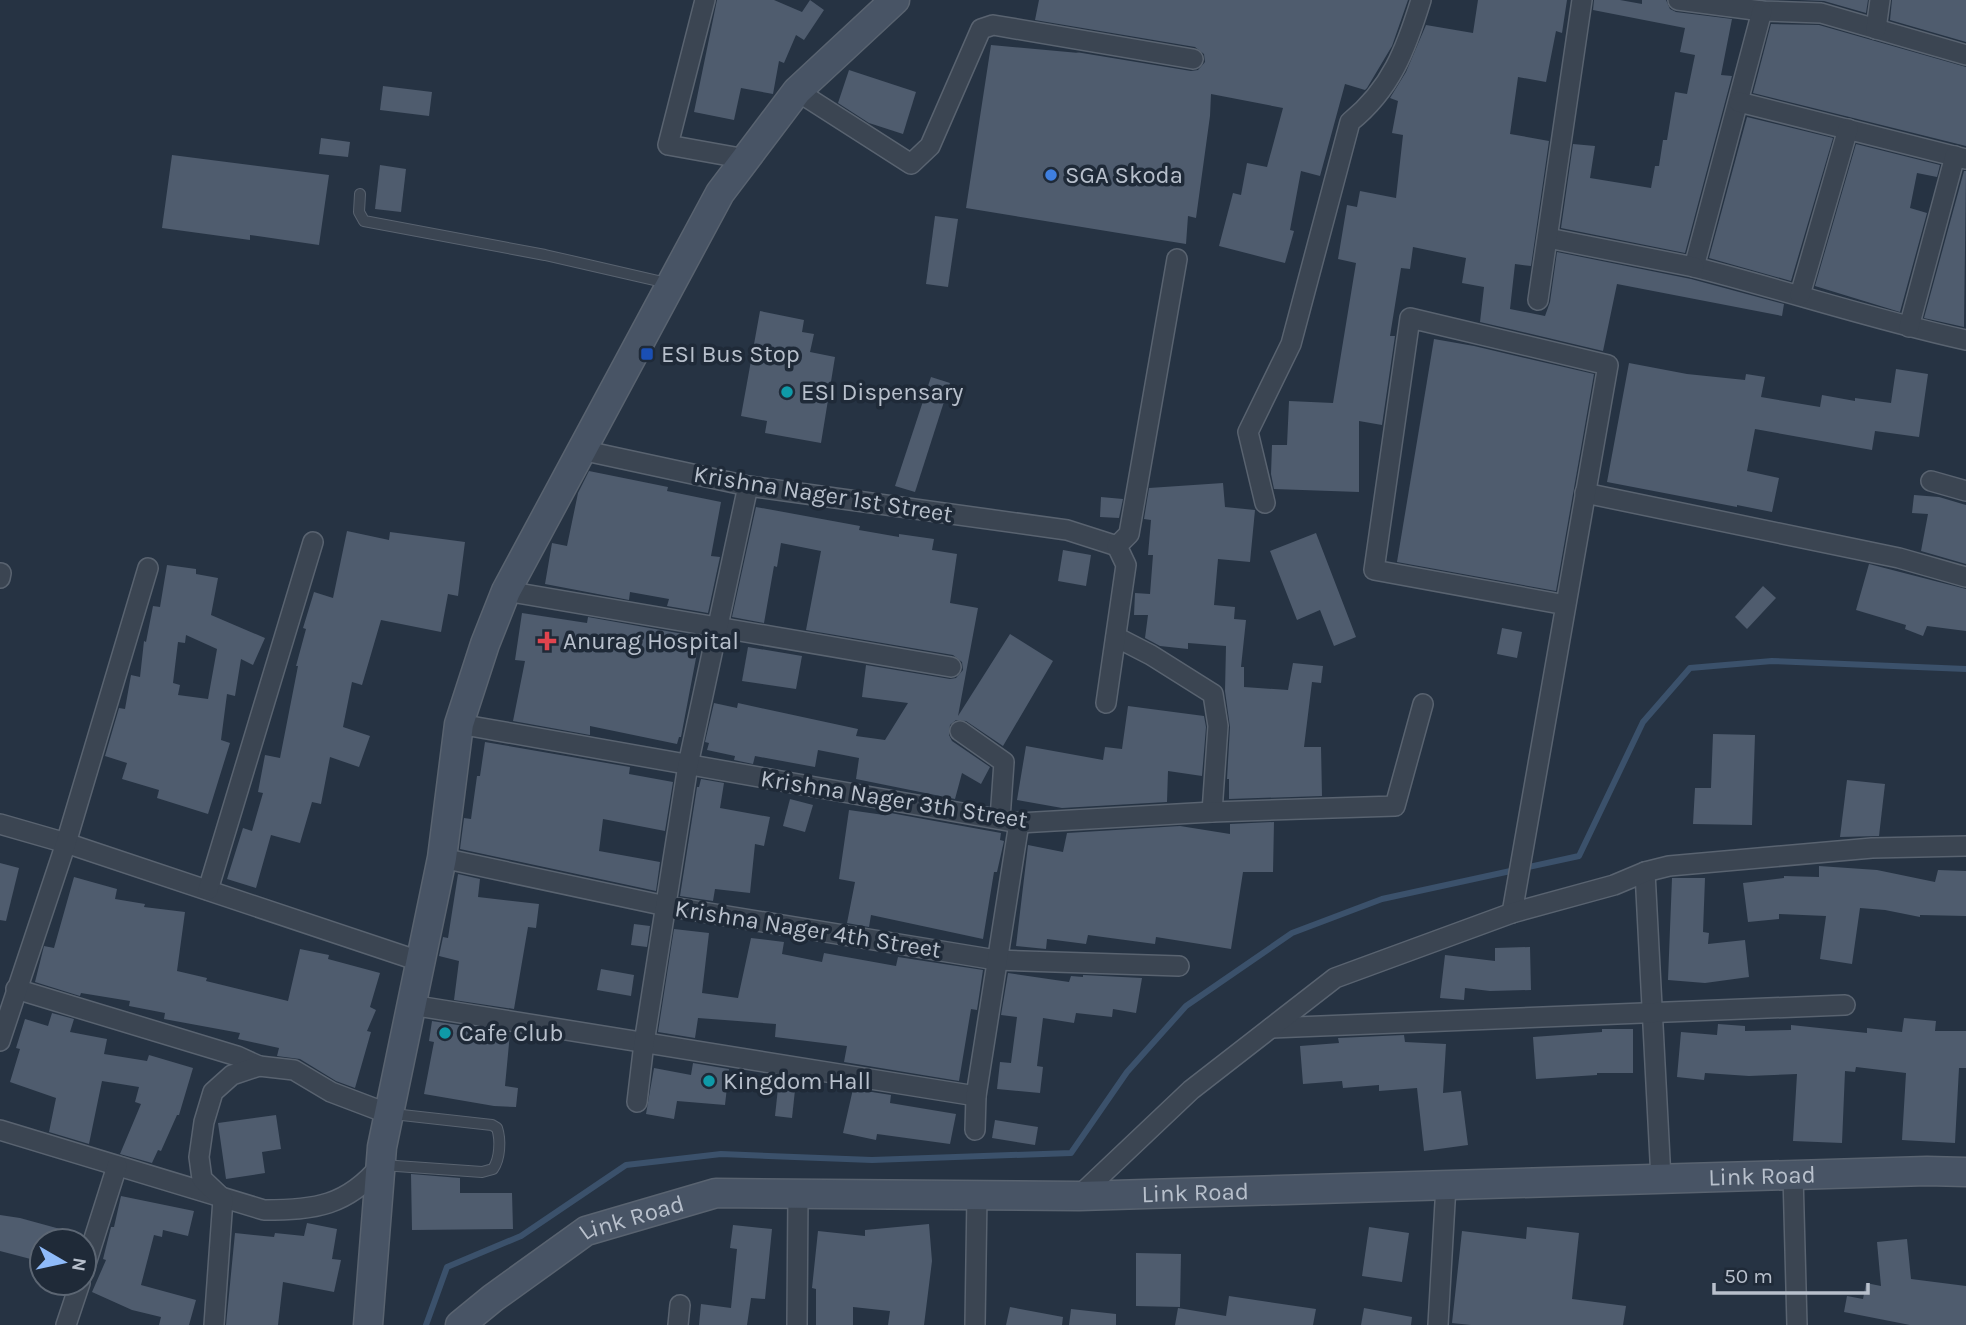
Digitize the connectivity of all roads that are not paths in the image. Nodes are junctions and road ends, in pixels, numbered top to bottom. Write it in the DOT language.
graph roads {
  1 [pos="705,0"];
  2 [pos="895,0"];
  3 [pos="1421,0"];
  4 [pos="1581,0"];
  5 [pos="1678,0"];
  6 [pos="1880,0"];
  7 [pos="1762,11"];
  8 [pos="1876,29"];
  9 [pos="1966,55"];
  10 [pos="1193,59"];
  11 [pos="797,91"];
  12 [pos="1739,102"];
  13 [pos="1848,129"];
  14 [pos="1960,157"];
  15 [pos="746,159"];
  16 [pos="360,194"];
  17 [pos="1548,238"];
  18 [pos="1177,259"];
  19 [pos="1694,267"];
  20 [pos="671,284"];
  21 [pos="1800,295"];
  22 [pos="1538,300"];
  23 [pos="1909,327"];
  24 [pos="1966,340"];
  25 [pos="581,450"];
  26 [pos="1931,481"];
  27 [pos="748,486"];
  28 [pos="1966,491"];
  29 [pos="1585,493"];
  30 [pos="1265,503"];
  31 [pos="313,542"];
  32 [pos="1117,546"];
  33 [pos="148,568"];
  34 [pos="1,573"];
  35 [pos="1966,577"];
  36 [pos="0,578"];
  37 [pos="506,591"];
  38 [pos="1566,605"];
  39 [pos="716,628"];
  40 [pos="1116,637"];
  41 [pos="951,667"];
  42 [pos="1106,703"];
  43 [pos="1423,704"];
  44 [pos="459,724"];
  45 [pos="960,731"];
  46 [pos="688,765"];
  47 [pos="1212,812"];
  48 [pos="1009,821"];
  49 [pos="0,824"];
  50 [pos="66,843"];
  51 [pos="1966,846"];
  52 [pos="442,858"];
  53 [pos="1645,872"];
  54 [pos="208,890"];
  55 [pos="666,906"];
  56 [pos="1512,913"];
  57 [pos="996,960"];
  58 [pos="422,962"];
  59 [pos="1179,966"];
  60 [pos="16,989"];
  61 [pos="411,1005"];
  62 [pos="1845,1005"];
  63 [pos="1654,1012"];
  64 [pos="1271,1028"];
  65 [pos="0,1041"];
  66 [pos="644,1043"];
  67 [pos="260,1066"];
  68 [pos="976,1096"];
  69 [pos="637,1102"];
  70 [pos="389,1114"];
  71 [pos="0,1130"];
  72 [pos="975,1130"];
  73 [pos="381,1165"];
  74 [pos="117,1166"];
  75 [pos="1966,1172"];
  76 [pos="1793,1175"];
  77 [pos="1661,1179"];
  78 [pos="1446,1185"];
  79 [pos="798,1194"];
  80 [pos="976,1195"];
  81 [pos="1079,1196"];
  82 [pos="223,1199"];
  83 [pos="98,1227"];
  84 [pos="75,1297"];
  85 [pos="467,1322"];
  86 [pos="66,1325"];
  87 [pos="214,1325"];
  88 [pos="368,1325"];
  89 [pos="797,1325"];
  90 [pos="975,1325"];
  91 [pos="1438,1325"];
  92 [pos="1797,1325"];
  1 -- 15 [label="street"];
  2 -- 11 [label="street"];
  3 -- 30 [label="street"];
  4 -- 17 [label="street"];
  5 -- 7 [label="street"];
  6 -- 8 [label="street"];
  7 -- 8 [label="street"];
  7 -- 12 [label="street"];
  8 -- 9 [label="street"];
  10 -- 11 [label="street"];
  11 -- 15 [label="street"];
  12 -- 13 [label="street"];
  12 -- 19 [label="street"];
  13 -- 14 [label="street"];
  13 -- 21 [label="street"];
  14 -- 23 [label="street"];
  15 -- 20 [label="street"];
  16 -- 20 [label="lane"];
  17 -- 19 [label="street"];
  17 -- 22 [label="street"];
  18 -- 32 [label="street"];
  19 -- 21 [label="street"];
  20 -- 25 [label="street"];
  21 -- 23 [label="street"];
  23 -- 24 [label="street"];
  25 -- 27 [label="street, Krishna Nager 1st Street"];
  25 -- 37 [label="street"];
  26 -- 28 [label="street"];
  27 -- 32 [label="street, Krishna Nager 1st Street"];
  27 -- 39 [label="street"];
  29 -- 35 [label="street"];
  29 -- 38 [label="street"];
  29 -- 38 [label="street"];
  31 -- 54 [label="street"];
  32 -- 40 [label="street"];
  33 -- 50 [label="street"];
  34 -- 36 [label="street"];
  37 -- 39 [label="street"];
  37 -- 44 [label="street"];
  38 -- 56 [label="street"];
  39 -- 41 [label="street"];
  39 -- 46 [label="street"];
  40 -- 42 [label="street"];
  40 -- 47 [label="street"];
  43 -- 47 [label="street, Krishna Nager 3th Street"];
  44 -- 46 [label="street, Krishna Nager 3th Street"];
  44 -- 52 [label="street"];
  45 -- 48 [label="street"];
  46 -- 48 [label="street, Krishna Nager 3th Street"];
  46 -- 55 [label="street"];
  47 -- 48 [label="street, Krishna Nager 3th Street"];
  48 -- 57 [label="street"];
  49 -- 50 [label="street"];
  50 -- 54 [label="street"];
  50 -- 60 [label="street"];
  51 -- 53 [label="street"];
  52 -- 55 [label="street, Krishna Nager 4th Street"];
  52 -- 58 [label="street"];
  53 -- 56 [label="street"];
  53 -- 63 [label="street"];
  54 -- 58 [label="street"];
  55 -- 57 [label="street, Krishna Nager 4th Street"];
  55 -- 66 [label="street"];
  56 -- 64 [label="street"];
  57 -- 59 [label="street, Krishna Nager 4th Street"];
  57 -- 68 [label="street"];
  58 -- 61 [label="street"];
  60 -- 65 [label="street"];
  60 -- 67 [label="street"];
  61 -- 66 [label="street"];
  61 -- 70 [label="street"];
  62 -- 63 [label="street"];
  63 -- 64 [label="street"];
  63 -- 77 [label="street"];
  64 -- 81 [label="street"];
  66 -- 68 [label="street"];
  66 -- 69 [label="street"];
  67 -- 70 [label="street"];
  67 -- 82 [label="street"];
  68 -- 72 [label="street"];
  70 -- 73 [label="street"];
  70 -- 73 [label="lane"];
  71 -- 74 [label="street"];
  73 -- 82 [label="street"];
  73 -- 88 [label="street"];
  74 -- 82 [label="street"];
  74 -- 83 [label="street"];
  75 -- 76 [label="street, Link Road"];
  76 -- 77 [label="street, Link Road"];
  76 -- 92 [label="street"];
  77 -- 78 [label="street, Link Road"];
  78 -- 81 [label="street, Link Road"];
  78 -- 91 [label="street"];
  79 -- 80 [label="street, Link Road"];
  79 -- 85 [label="street, Link Road"];
  79 -- 89 [label="street"];
  80 -- 81 [label="street, Link Road"];
  80 -- 90 [label="street"];
  82 -- 87 [label="street"];
  84 -- 86 [label="street"];
}
